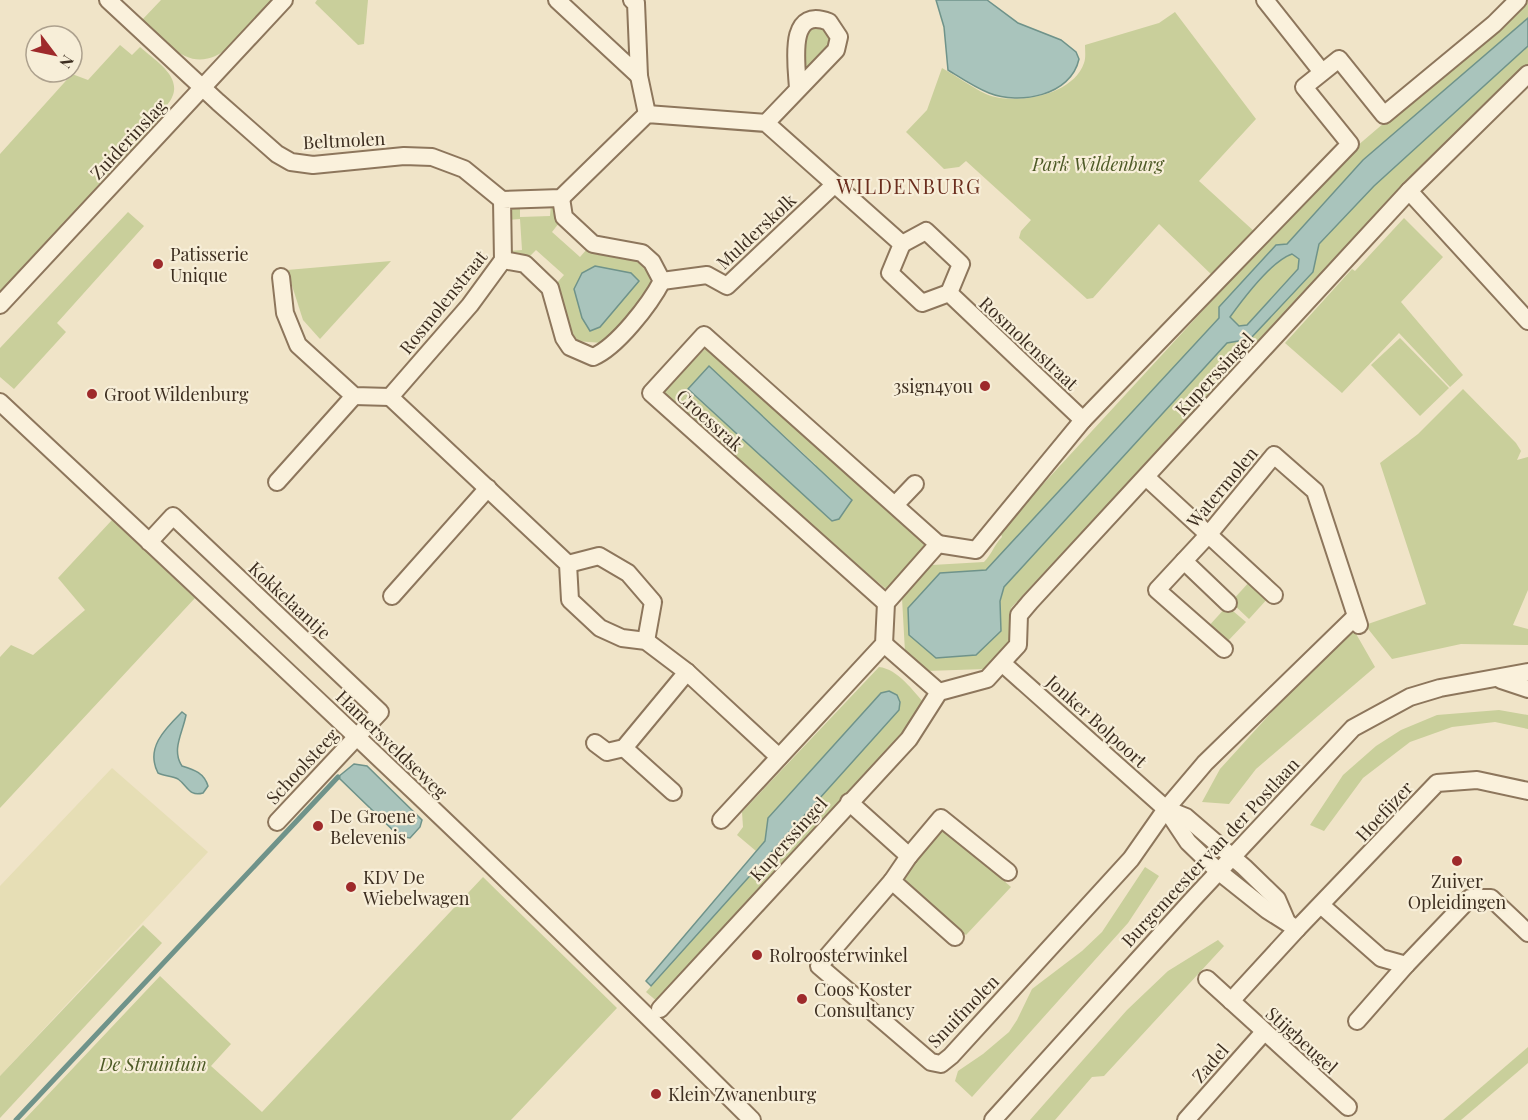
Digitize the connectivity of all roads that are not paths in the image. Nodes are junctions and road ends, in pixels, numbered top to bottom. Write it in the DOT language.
graph roads {
  1 [pos="108,0"];
  2 [pos="284,0"];
  3 [pos="557,0"];
  4 [pos="632,0"];
  5 [pos="1265,0"];
  6 [pos="1518,0"];
  7 [pos="1322,72"];
  8 [pos="1528,74"];
  9 [pos="639,76"];
  10 [pos="203,87"];
  11 [pos="798,89"];
  12 [pos="647,114"];
  13 [pos="766,123"];
  14 [pos="835,184"];
  15 [pos="1409,191"];
  16 [pos="561,198"];
  17 [pos="502,200"];
  18 [pos="902,244"];
  19 [pos="503,260"];
  20 [pos="280,277"];
  21 [pos="662,281"];
  22 [pos="949,293"];
  23 [pos="0,305"];
  24 [pos="1528,321"];
  25 [pos="354,396"];
  26 [pos="390,397"];
  27 [pos="0,402"];
  28 [pos="1083,420"];
  29 [pos="1146,477"];
  30 [pos="277,482"];
  31 [pos="915,484"];
  32 [pos="488,488"];
  33 [pos="895,505"];
  34 [pos="1209,534"];
  35 [pos="149,542"];
  36 [pos="938,544"];
  37 [pos="1184,561"];
  38 [pos="568,564"];
  39 [pos="1274,595"];
  40 [pos="392,596"];
  41 [pos="886,603"];
  42 [pos="1228,603"];
  43 [pos="646,641"];
  44 [pos="884,645"];
  45 [pos="1224,649"];
  46 [pos="1002,663"];
  47 [pos="687,672"];
  48 [pos="1528,672"];
  49 [pos="1500,679"];
  50 [pos="1528,689"];
  51 [pos="939,692"];
  52 [pos="356,737"];
  53 [pos="595,742"];
  54 [pos="624,748"];
  55 [pos="779,757"];
  56 [pos="1528,791"];
  57 [pos="673,792"];
  58 [pos="849,802"];
  59 [pos="1166,809"];
  60 [pos="721,820"];
  61 [pos="277,822"];
  62 [pos="909,856"];
  63 [pos="1232,856"];
  64 [pos="1218,871"];
  65 [pos="1008,872"];
  66 [pos="892,881"];
  67 [pos="1322,906"];
  68 [pos="1292,925"];
  69 [pos="1528,933"];
  70 [pos="955,937"];
  71 [pos="1406,965"];
  72 [pos="1207,979"];
  73 [pos="1231,1001"];
  74 [pos="660,1009"];
  75 [pos="1357,1022"];
  76 [pos="1264,1032"];
  77 [pos="1348,1107"];
  78 [pos="752,1120"];
  79 [pos="993,1120"];
  80 [pos="1186,1120"];
  1 -- 10 [label="street, Beltmolen"];
  2 -- 10 [label="street, Zuiderinslag"];
  3 -- 9 [label="street"];
  4 -- 9 [label="street"];
  5 -- 7 [label="street"];
  6 -- 7 [label="street"];
  7 -- 28 [label="street"];
  8 -- 15 [label="street, Kuperssingel"];
  9 -- 12 [label="street"];
  10 -- 17 [label="street, Beltmolen"];
  10 -- 23 [label="street, Zuiderinslag"];
  11 -- 13 [label="street"];
  12 -- 13 [label="street"];
  12 -- 16 [label="street"];
  13 -- 14 [label="street"];
  14 -- 18 [label="street"];
  14 -- 21 [label="street, Mulderskolk"];
  15 -- 24 [label="street"];
  15 -- 29 [label="street, Kuperssingel"];
  16 -- 17 [label="street"];
  16 -- 21 [label="street"];
  17 -- 19 [label="street, Rosmolenstraat"];
  18 -- 22 [label="street"];
  18 -- 22 [label="street"];
  19 -- 21 [label="street"];
  19 -- 26 [label="street, Rosmolenstraat"];
  20 -- 25 [label="street"];
  22 -- 28 [label="street, Rosmolenstraat"];
  25 -- 26 [label="street"];
  25 -- 30 [label="street"];
  26 -- 32 [label="street"];
  27 -- 35 [label="street, Hamersveldseweg"];
  28 -- 36 [label="street"];
  29 -- 34 [label="street"];
  29 -- 46 [label="street, Kuperssingel"];
  31 -- 33 [label="street"];
  32 -- 38 [label="street"];
  32 -- 40 [label="street"];
  33 -- 36 [label="street, Croessrak"];
  33 -- 41 [label="street, Croessrak"];
  34 -- 37 [label="street, Watermolen"];
  34 -- 39 [label="street"];
  34 -- 59 [label="street, Watermolen"];
  35 -- 52 [label="street, Hamersveldseweg"];
  35 -- 52 [label="street, Kokkelaantje"];
  36 -- 41 [label="street"];
  37 -- 42 [label="street"];
  37 -- 45 [label="street, Watermolen"];
  38 -- 43 [label="street"];
  38 -- 43 [label="street"];
  41 -- 44 [label="street"];
  43 -- 47 [label="street"];
  44 -- 51 [label="street"];
  44 -- 55 [label="street"];
  46 -- 51 [label="street, Kuperssingel"];
  46 -- 59 [label="street, Jonker Bolpoort"];
  47 -- 54 [label="street"];
  47 -- 55 [label="street"];
  48 -- 49 [label="street, Burgemeester van der Postlaan"];
  49 -- 50 [label="street, Burgemeester van der Postlaan"];
  49 -- 63 [label="street, Burgemeester van der Postlaan"];
  51 -- 58 [label="street, Kuperssingel"];
  52 -- 61 [label="street, Schoolsteeg"];
  52 -- 78 [label="street, Hamersveldseweg"];
  53 -- 54 [label="street"];
  54 -- 57 [label="street"];
  55 -- 60 [label="street"];
  56 -- 67 [label="street, Hoefijzer"];
  58 -- 62 [label="street"];
  58 -- 74 [label="street, Kuperssingel"];
  59 -- 63 [label="street, Jonker Bolpoort"];
  59 -- 64 [label="street, Jonker Bolpoort"];
  59 -- 66 [label="street, Snuifmolen"];
  62 -- 65 [label="street"];
  62 -- 66 [label="street"];
  63 -- 64 [label="street, Burgemeester van der Postlaan"];
  63 -- 68 [label="street"];
  64 -- 68 [label="street"];
  64 -- 79 [label="street, Burgemeester van der Postlaan"];
  66 -- 70 [label="street"];
  67 -- 68 [label="street, Hoefijzer"];
  67 -- 71 [label="street"];
  68 -- 73 [label="street"];
  69 -- 71 [label="street"];
  71 -- 75 [label="street"];
  72 -- 73 [label="street, Stijgbeugel"];
  73 -- 76 [label="street, Stijgbeugel"];
  76 -- 77 [label="street, Stijgbeugel"];
  76 -- 80 [label="street, Zadel"];
}
